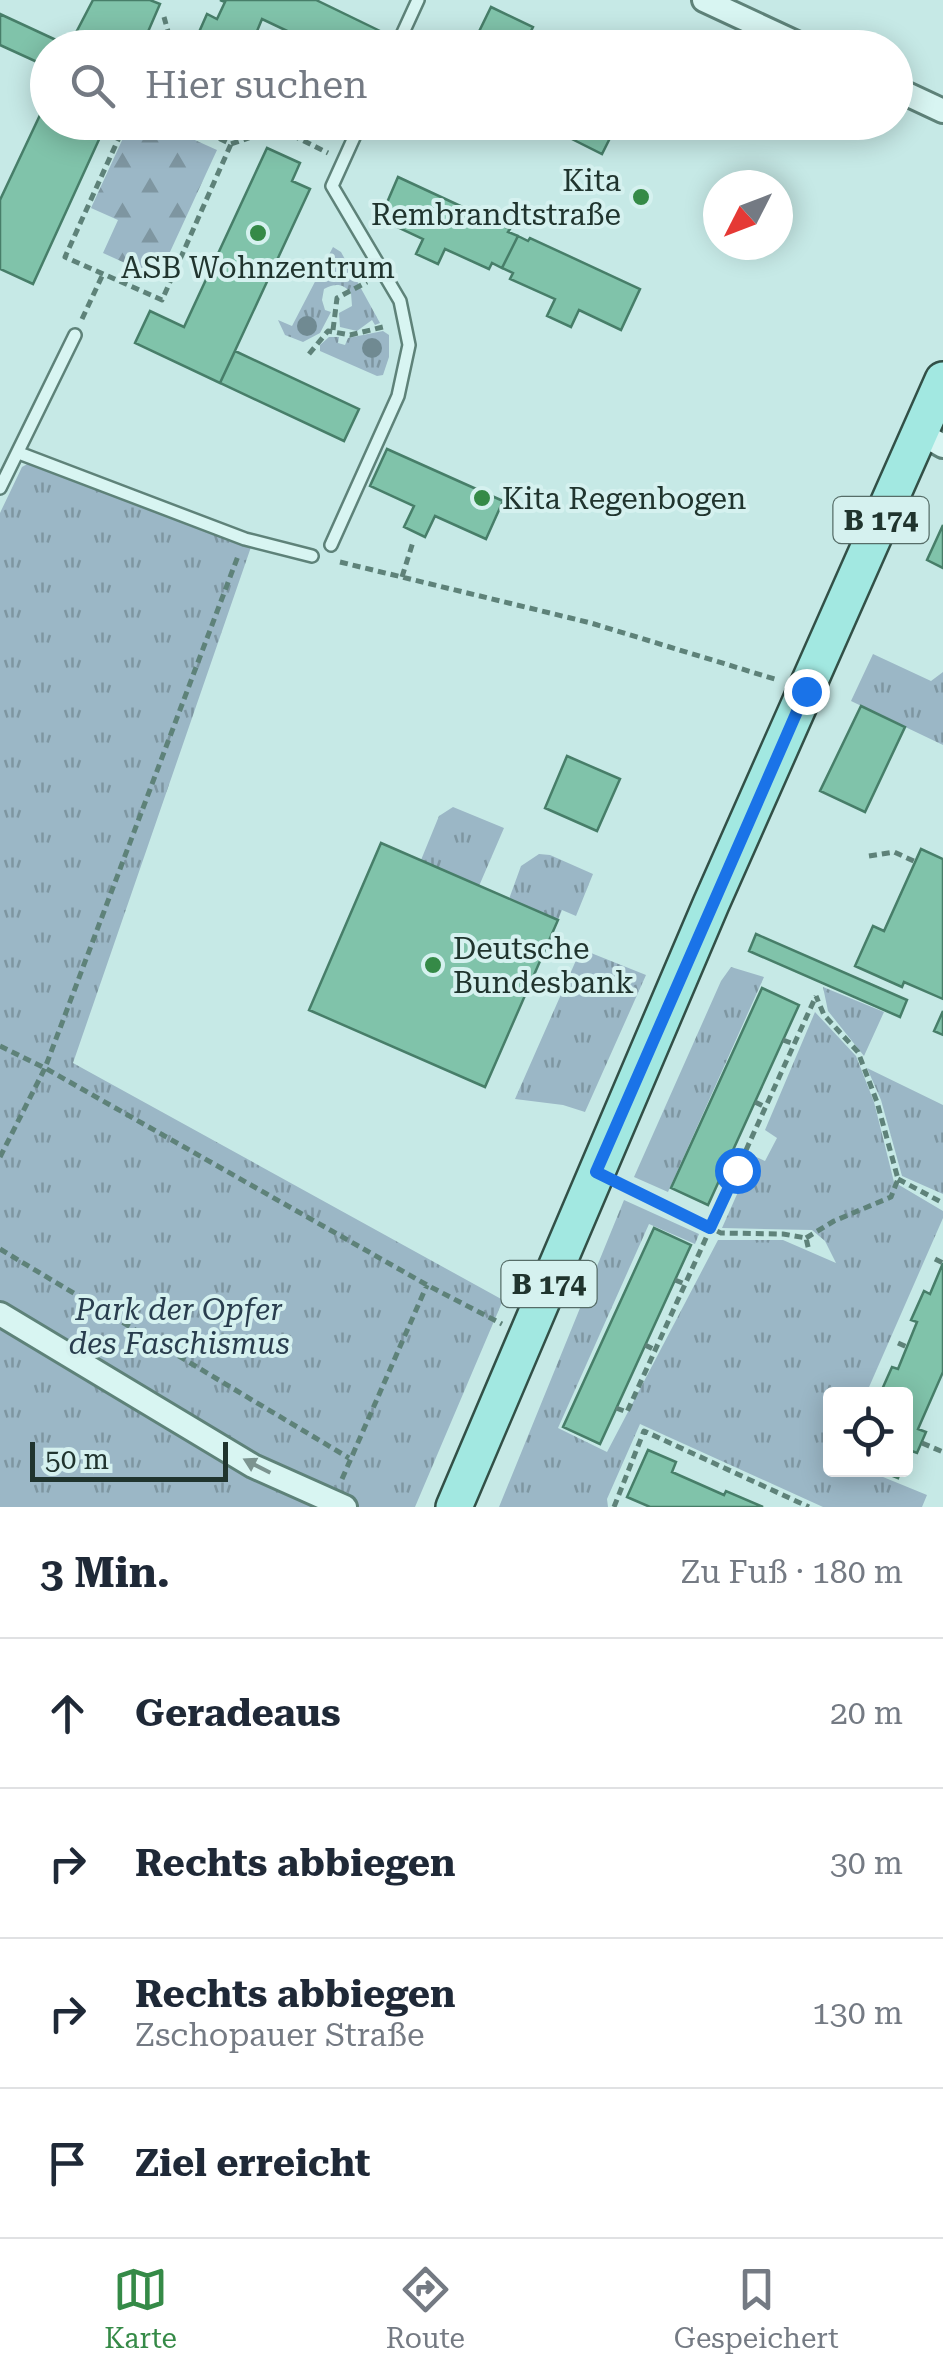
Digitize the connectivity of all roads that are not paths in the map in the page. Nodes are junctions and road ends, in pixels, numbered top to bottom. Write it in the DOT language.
graph roads {
  1 [pos="418,0"];
  2 [pos="704,0"];
  3 [pos="404,30"];
  4 [pos="768,30"];
  5 [pos="913,97"];
  6 [pos="943,111"];
  7 [pos="354,140"];
  8 [pos="74,335"];
  9 [pos="943,380"];
  10 [pos="931,440"];
  11 [pos="20,453"];
  12 [pos="0,488"];
  13 [pos="331,545"];
  14 [pos="312,556"];
  15 [pos="0,1314"];
  16 [pos="340,1504"];
  17 [pos="454,1507"];
  1 -- 3 [label="lane"];
  2 -- 4 [label="street"];
  5 -- 6 [label="street"];
  7 -- 13 [label="lane"];
  8 -- 11 [label="lane"];
  9 -- 10 [label="main road"];
  10 -- 17 [label="main road, B 174"];
  11 -- 12 [label="lane"];
  11 -- 14 [label="lane"];
  16 -- 15 [label="street, one-way"];
}
